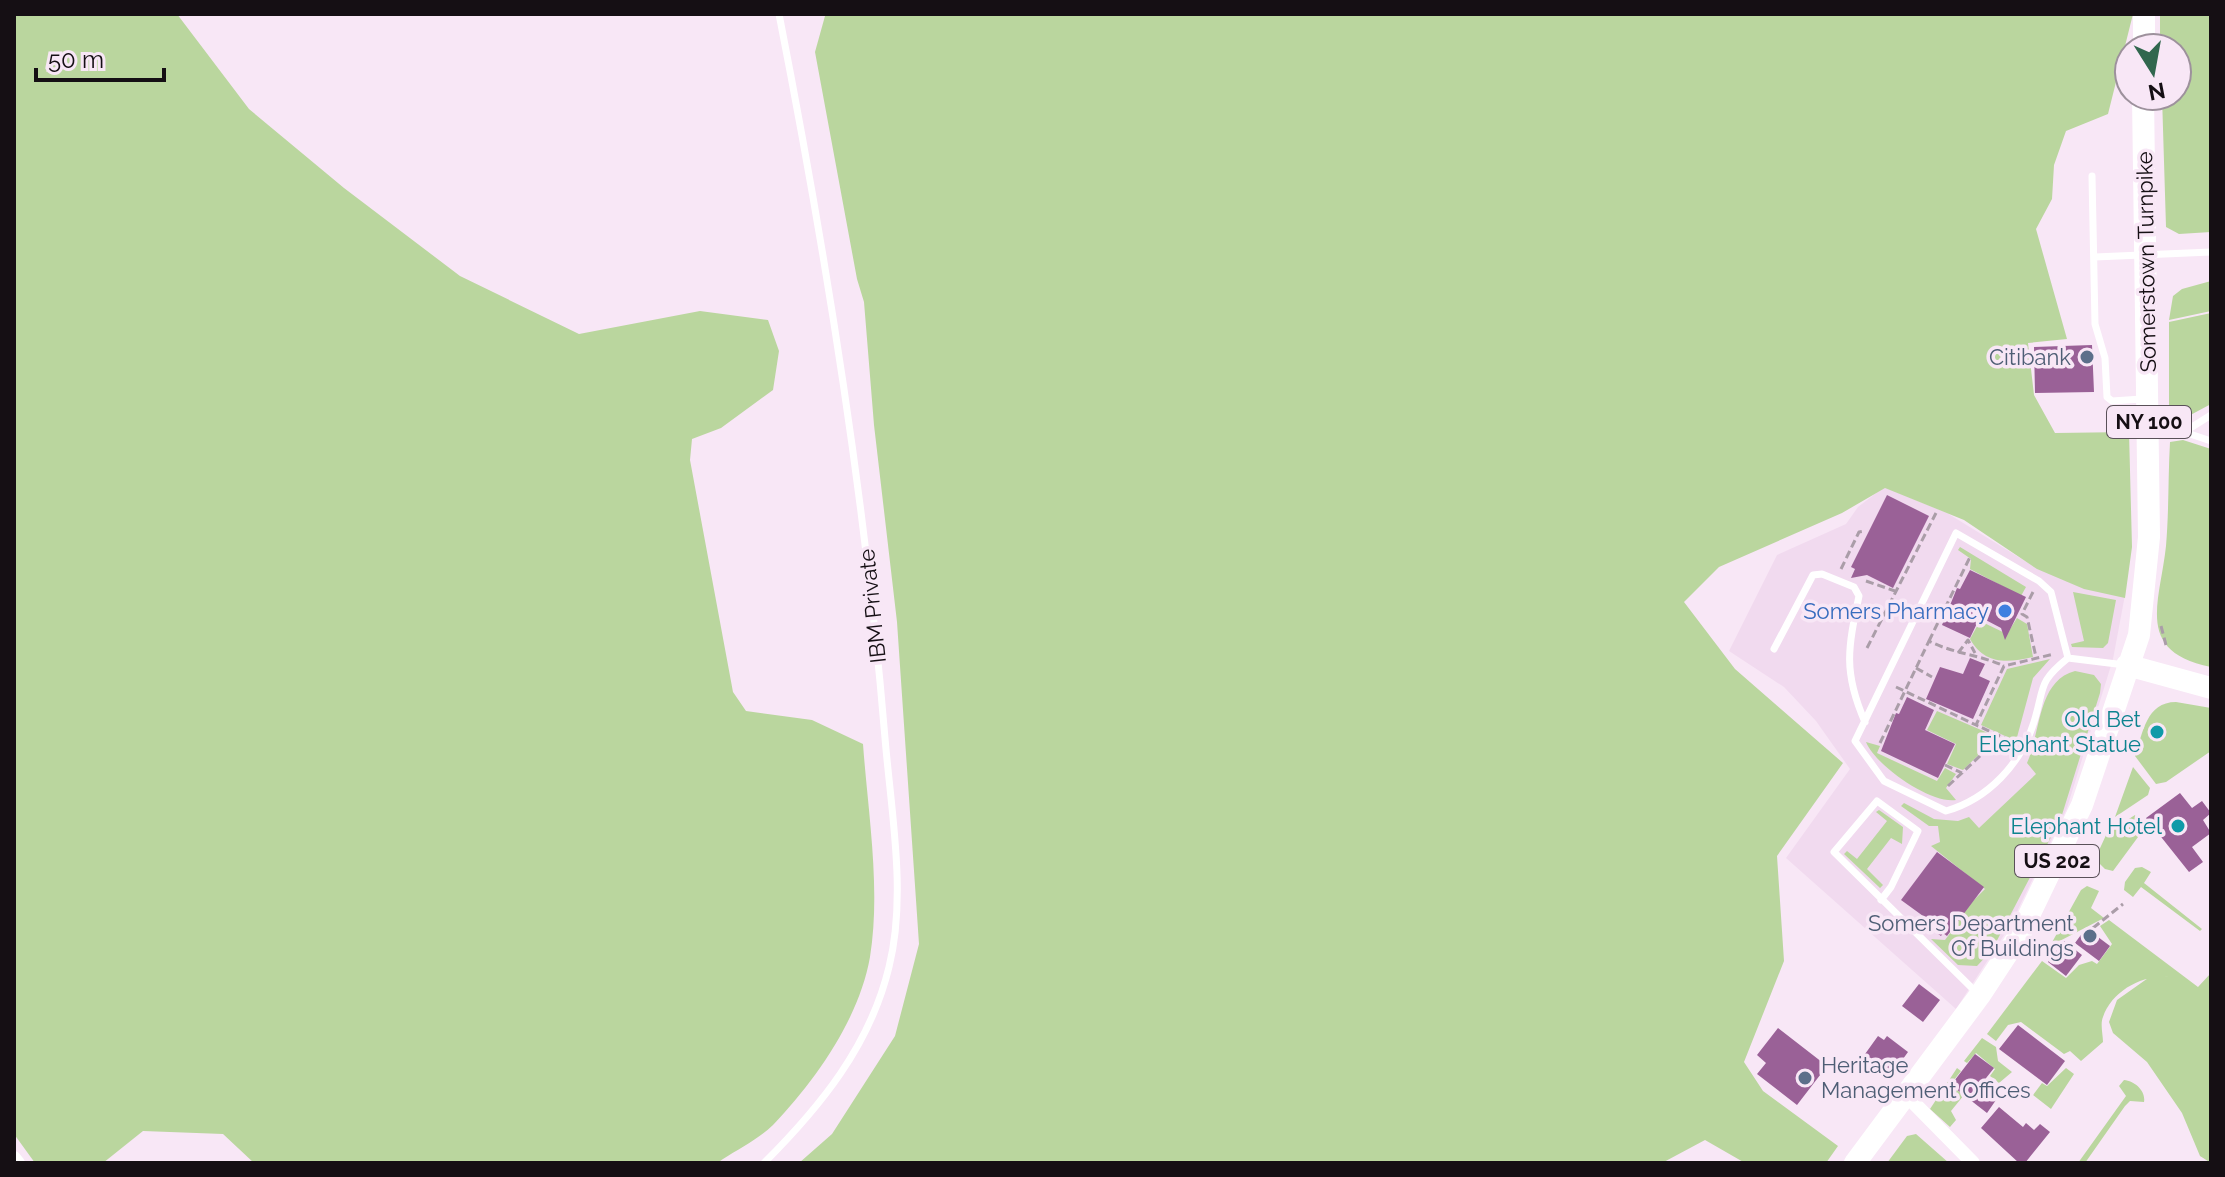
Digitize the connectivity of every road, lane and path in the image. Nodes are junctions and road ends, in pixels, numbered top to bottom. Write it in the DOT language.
graph roads {
  1 [pos="779,14"];
  2 [pos="2143,112"];
  3 [pos="2092,176"];
  4 [pos="2211,252"];
  5 [pos="2095,257"];
  6 [pos="2146,257"];
  7 [pos="2148,398"];
  8 [pos="2211,415"];
  9 [pos="2149,432"];
  10 [pos="2184,432"];
  11 [pos="2211,441"];
  12 [pos="1936,513"];
  13 [pos="1865,531"];
  14 [pos="1970,557"];
  15 [pos="1849,574"];
  16 [pos="1858,579"];
  17 [pos="2039,581"];
  18 [pos="1895,591"];
  19 [pos="1929,641"];
  20 [pos="1867,648"];
  21 [pos="1774,649"];
  22 [pos="1975,653"];
  23 [pos="1956,655"];
  24 [pos="2067,655"];
  25 [pos="2036,657"];
  26 [pos="2127,665"];
  27 [pos="2004,666"];
  28 [pos="1916,668"];
  29 [pos="1932,677"];
  30 [pos="1884,682"];
  31 [pos="2211,688"];
  32 [pos="1905,691"];
  33 [pos="1865,722"];
  34 [pos="1976,725"];
  35 [pos="2000,737"];
  36 [pos="1880,743"];
  37 [pos="2021,746"];
  38 [pos="1945,765"];
  39 [pos="1962,773"];
  40 [pos="1948,786"];
  41 [pos="1881,900"];
  42 [pos="2123,904"];
  43 [pos="2093,928"];
  44 [pos="2043,950"];
  45 [pos="2053,956"];
  46 [pos="1980,995"];
  47 [pos="1906,1095"];
  48 [pos="14,1158"];
  49 [pos="18,1163"];
  50 [pos="764,1163"];
  51 [pos="1855,1163"];
  52 [pos="1973,1163"];
  1 -- 50 [label="lane, IBM Private"];
  2 -- 6 [label="main road, Somerstown Turnpike / NY 100"];
  3 -- 5 [label="lane"];
  4 -- 6 [label="lane"];
  5 -- 6 [label="lane"];
  5 -- 7 [label="lane"];
  6 -- 7 [label="main road, Somerstown Turnpike / NY 100"];
  7 -- 9 [label="main road, Somerstown Turnpike / NY 100"];
  8 -- 10 [label="lane"];
  9 -- 10 [label="lane"];
  9 -- 26 [label="main road, Somerstown Turnpike / NY 100"];
  10 -- 11 [label="lane"];
  12 -- 18 [label="path"];
  13 -- 15 [label="path"];
  14 -- 19 [label="path"];
  16 -- 18 [label="path"];
  17 -- 24 [label="lane"];
  17 -- 25 [label="path"];
  17 -- 30 [label="lane"];
  18 -- 20 [label="path"];
  19 -- 23 [label="path"];
  19 -- 28 [label="path"];
  21 -- 33 [label="lane"];
  22 -- 23 [label="path"];
  22 -- 23 [label="path"];
  22 -- 27 [label="path"];
  24 -- 25 [label="path"];
  24 -- 26 [label="lane"];
  24 -- 37 [label="lane"];
  25 -- 27 [label="path"];
  26 -- 31 [label="main road"];
  26 -- 46 [label="main road, US 202"];
  27 -- 34 [label="path"];
  28 -- 29 [label="path"];
  28 -- 32 [label="path"];
  30 -- 32 [label="path"];
  30 -- 33 [label="lane"];
  32 -- 34 [label="path"];
  32 -- 36 [label="path"];
  33 -- 37 [label="lane"];
  34 -- 35 [label="path"];
  35 -- 37 [label="path"];
  35 -- 39 [label="path"];
  38 -- 39 [label="path"];
  39 -- 40 [label="path"];
  41 -- 41 [label="lane"];
  41 -- 46 [label="lane"];
  42 -- 43 [label="path"];
  44 -- 45 [label="path"];
  46 -- 47 [label="main road, US 202"];
  47 -- 51 [label="main road, US 202"];
  47 -- 52 [label="street"];
  48 -- 49 [label="street"];
}
